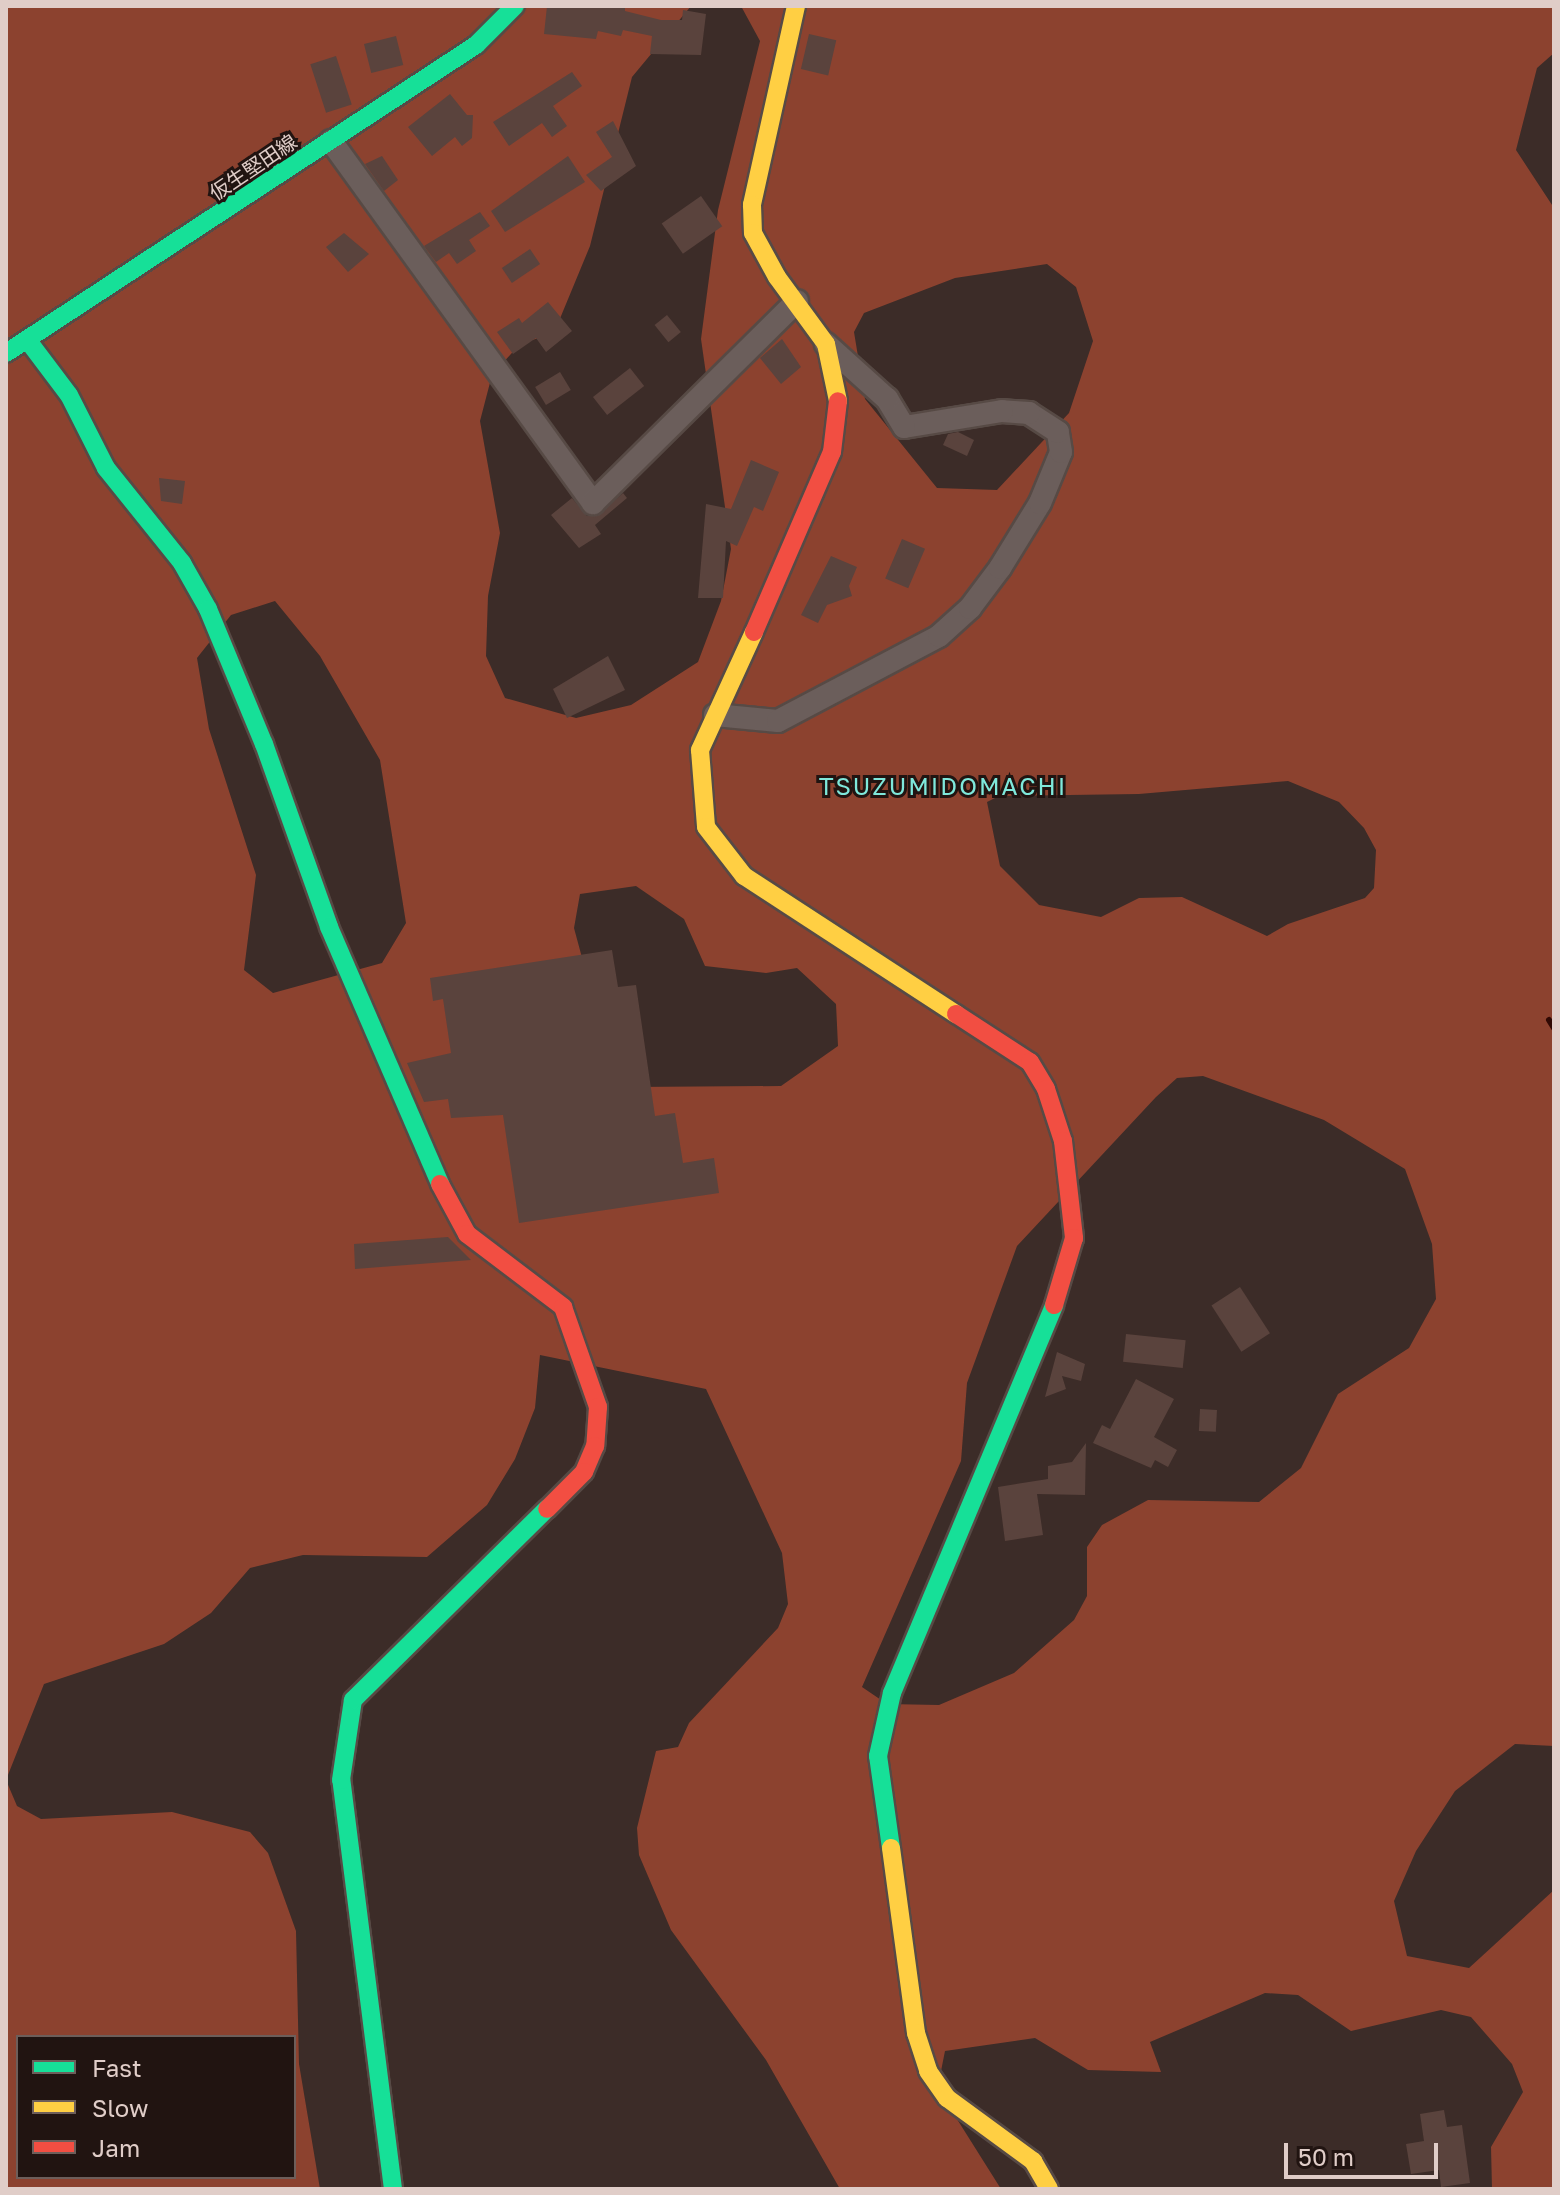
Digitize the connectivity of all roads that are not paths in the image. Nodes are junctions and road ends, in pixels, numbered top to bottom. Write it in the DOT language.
graph roads {
  1 [pos="515,6"];
  2 [pos="796,6"];
  3 [pos="331,141"];
  4 [pos="797,301"];
  5 [pos="29,342"];
  6 [pos="826,344"];
  7 [pos="6,353"];
  8 [pos="715,715"];
  9 [pos="393,2189"];
  10 [pos="1049,2189"];
  1 -- 3 [label="street, 仮生堅田線"];
  2 -- 4 [label="street"];
  3 -- 4 [label="street"];
  3 -- 5 [label="street, 仮生堅田線"];
  4 -- 6 [label="street"];
  5 -- 7 [label="street, 仮生堅田線"];
  5 -- 9 [label="street"];
  6 -- 8 [label="street"];
  6 -- 8 [label="street"];
  8 -- 10 [label="street"];
}
